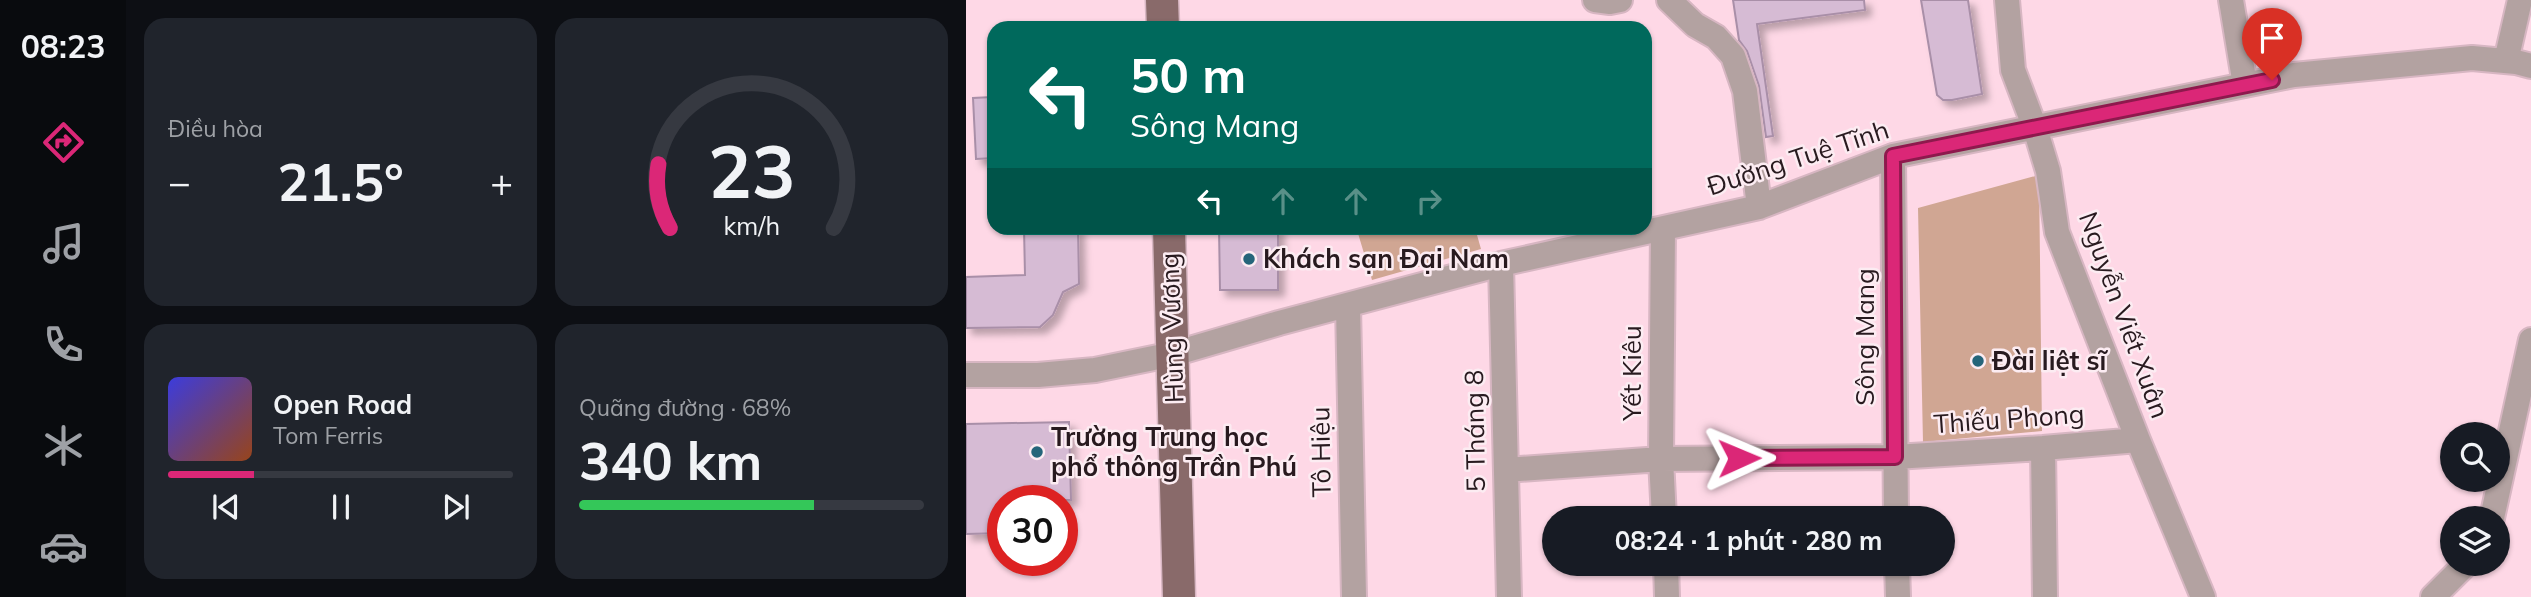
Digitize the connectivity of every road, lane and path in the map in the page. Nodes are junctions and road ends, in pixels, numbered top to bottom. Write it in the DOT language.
graph roads {
  1 [pos="1162,0"];
  2 [pos="1595,0"];
  3 [pos="1620,0"];
  4 [pos="1669,0"];
  5 [pos="2007,0"];
  6 [pos="2231,0"];
  7 [pos="2520,0"];
  8 [pos="1163,21"];
  9 [pos="2506,61"];
  10 [pos="2531,66"];
  11 [pos="2245,85"];
  12 [pos="2035,128"];
  13 [pos="1893,156"];
  14 [pos="1759,207"];
  15 [pos="1663,229"];
  16 [pos="1652,231"];
  17 [pos="1169,235"];
  18 [pos="1635,235"];
  19 [pos="1501,264"];
  20 [pos="1348,306"];
  21 [pos="2531,340"];
  22 [pos="1173,354"];
  23 [pos="966,375"];
  24 [pos="2522,425"];
  25 [pos="2138,440"];
  26 [pos="2043,448"];
  27 [pos="1895,457"];
  28 [pos="1661,459"];
  29 [pos="1506,470"];
  30 [pos="1663,506"];
  31 [pos="1896,506"];
  32 [pos="2496,506"];
  33 [pos="1666,576"];
  34 [pos="1897,576"];
  35 [pos="2454,576"];
  36 [pos="1179,597"];
  37 [pos="1354,597"];
  38 [pos="1509,597"];
  39 [pos="1667,597"];
  40 [pos="1898,597"];
  41 [pos="2045,597"];
  42 [pos="2203,597"];
  43 [pos="2433,597"];
  1 -- 8 [label="main road"];
  2 -- 3 [label="street"];
  4 -- 14 [label="street"];
  5 -- 12 [label="street, Nguyễn Viết Xuân"];
  6 -- 11 [label="street"];
  7 -- 9 [label="street"];
  9 -- 10 [label="street, Đường Tuệ Tĩnh"];
  9 -- 11 [label="street, Đường Tuệ Tĩnh"];
  11 -- 12 [label="street, Đường Tuệ Tĩnh"];
  12 -- 13 [label="street, Đường Tuệ Tĩnh"];
  12 -- 25 [label="street, Nguyễn Viết Xuân"];
  13 -- 14 [label="street, Đường Tuệ Tĩnh"];
  13 -- 27 [label="street, Sông Mang"];
  14 -- 15 [label="street, Đường Tuệ Tĩnh"];
  15 -- 16 [label="street, Đường Tuệ Tĩnh"];
  15 -- 28 [label="street, Yết Kiêu"];
  17 -- 22 [label="main road, Hùng Vương"];
  18 -- 19 [label="street, Đường Tuệ Tĩnh"];
  19 -- 20 [label="street, Đường Tuệ Tĩnh"];
  19 -- 29 [label="street, 5 Tháng 8"];
  20 -- 22 [label="street, Đường Tuệ Tĩnh"];
  20 -- 37 [label="street, Tô Hiệu"];
  21 -- 24 [label="street"];
  22 -- 23 [label="street, Đường Tuệ Tĩnh"];
  22 -- 36 [label="main road, Hùng Vương"];
  24 -- 32 [label="street"];
  25 -- 26 [label="street, Thiếu Phong"];
  25 -- 42 [label="street, Nguyễn Viết Xuân"];
  26 -- 27 [label="street, Thiếu Phong"];
  26 -- 41 [label="street"];
  27 -- 28 [label="street, Thiếu Phong"];
  27 -- 31 [label="street, Sông Mang"];
  28 -- 29 [label="street, Thiếu Phong"];
  28 -- 30 [label="street, Yết Kiêu"];
  29 -- 38 [label="street, 5 Tháng 8"];
  33 -- 39 [label="street"];
  34 -- 40 [label="street"];
  35 -- 43 [label="street"];
}
